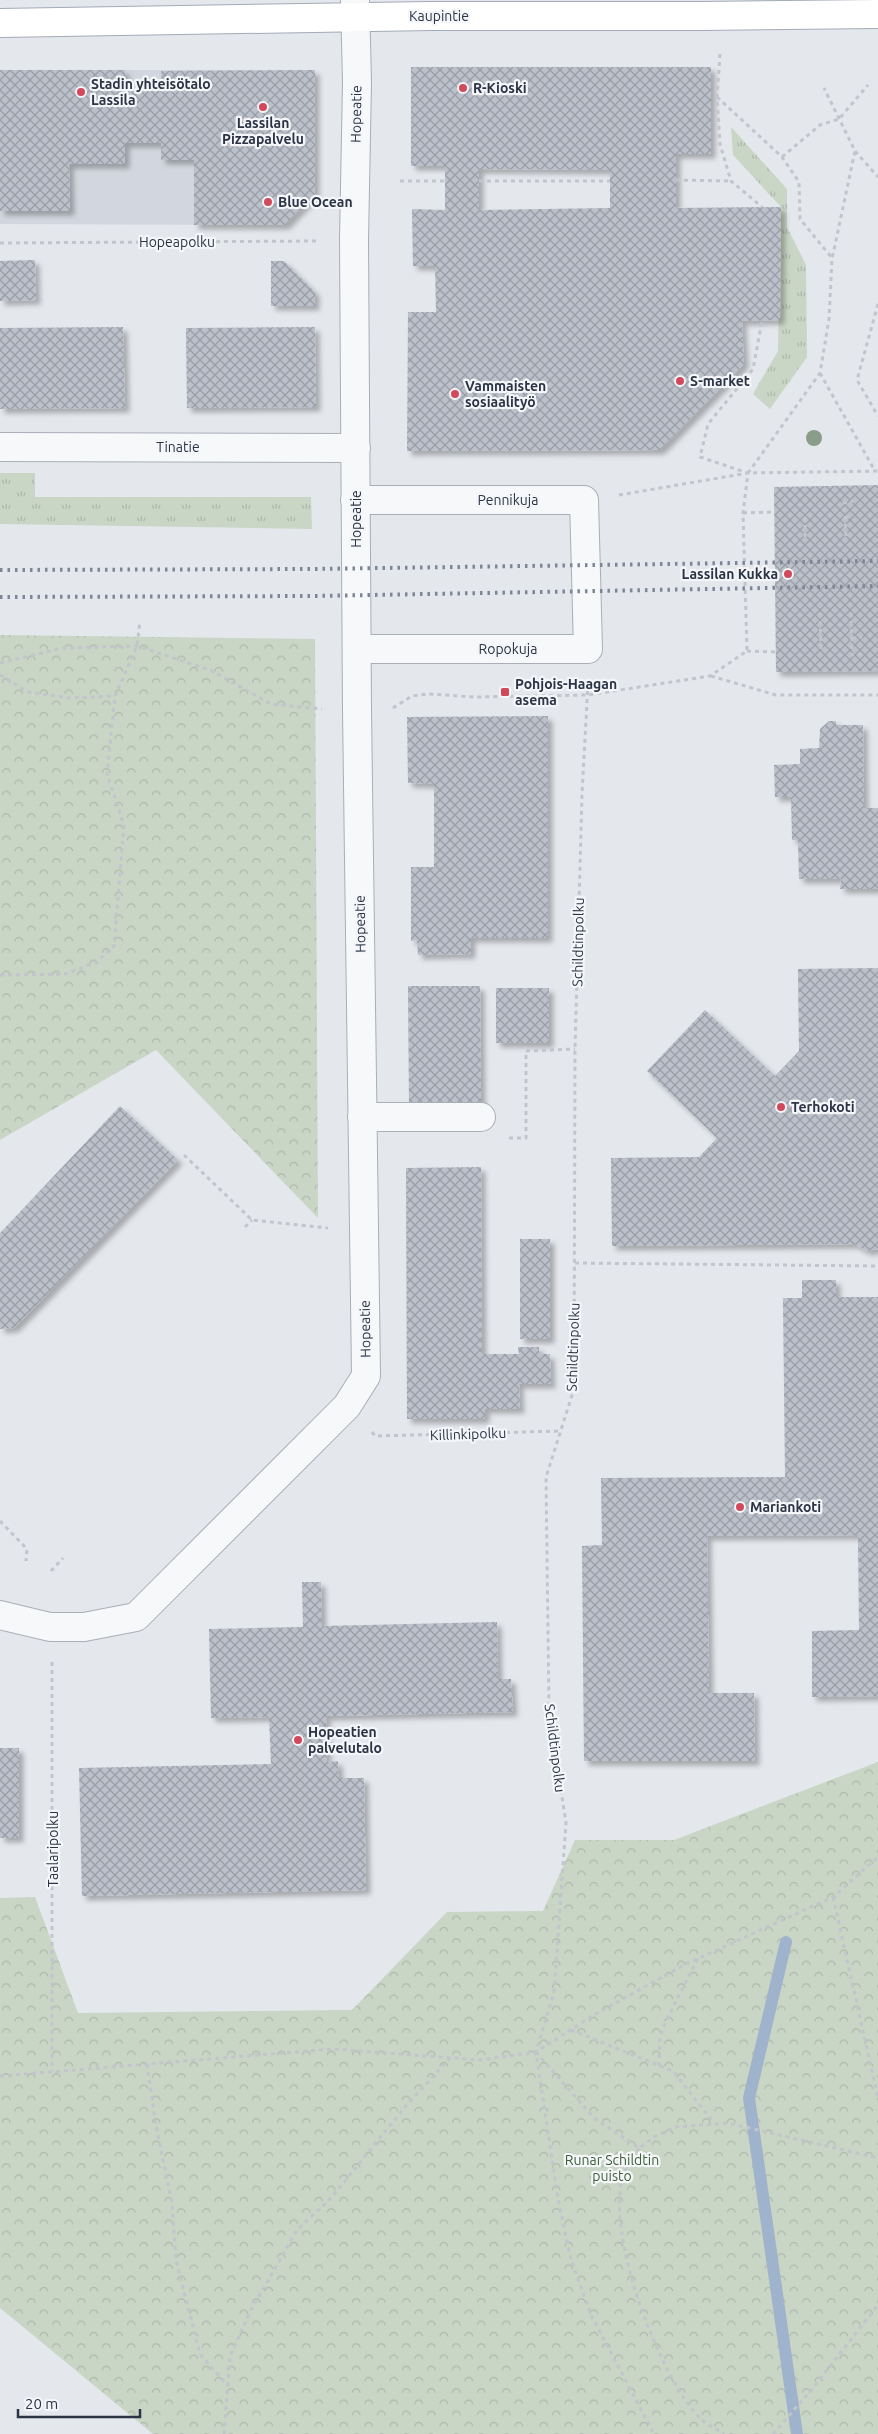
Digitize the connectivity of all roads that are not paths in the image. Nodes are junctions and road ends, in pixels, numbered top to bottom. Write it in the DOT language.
graph roads {
  1 [pos="355,9"];
  2 [pos="878,14"];
  3 [pos="0,23"];
  4 [pos="0,447"];
  5 [pos="356,448"];
  6 [pos="355,500"];
  7 [pos="587,577"];
  8 [pos="356,648"];
  9 [pos="362,1117"];
  10 [pos="481,1117"];
  11 [pos="0,1616"];
  1 -- 2 [label="main road, Kaupintie"];
  1 -- 3 [label="main road, Kaupintie"];
  1 -- 5 [label="street, Hopeatie"];
  4 -- 5 [label="street, Tinatie"];
  5 -- 6 [label="street, Hopeatie"];
  6 -- 7 [label="street, Pennikuja"];
  6 -- 8 [label="street, Hopeatie"];
  7 -- 8 [label="street, Ropokuja"];
  8 -- 9 [label="street, Hopeatie"];
  9 -- 10 [label="street"];
  9 -- 11 [label="street, Hopeatie"];
}
